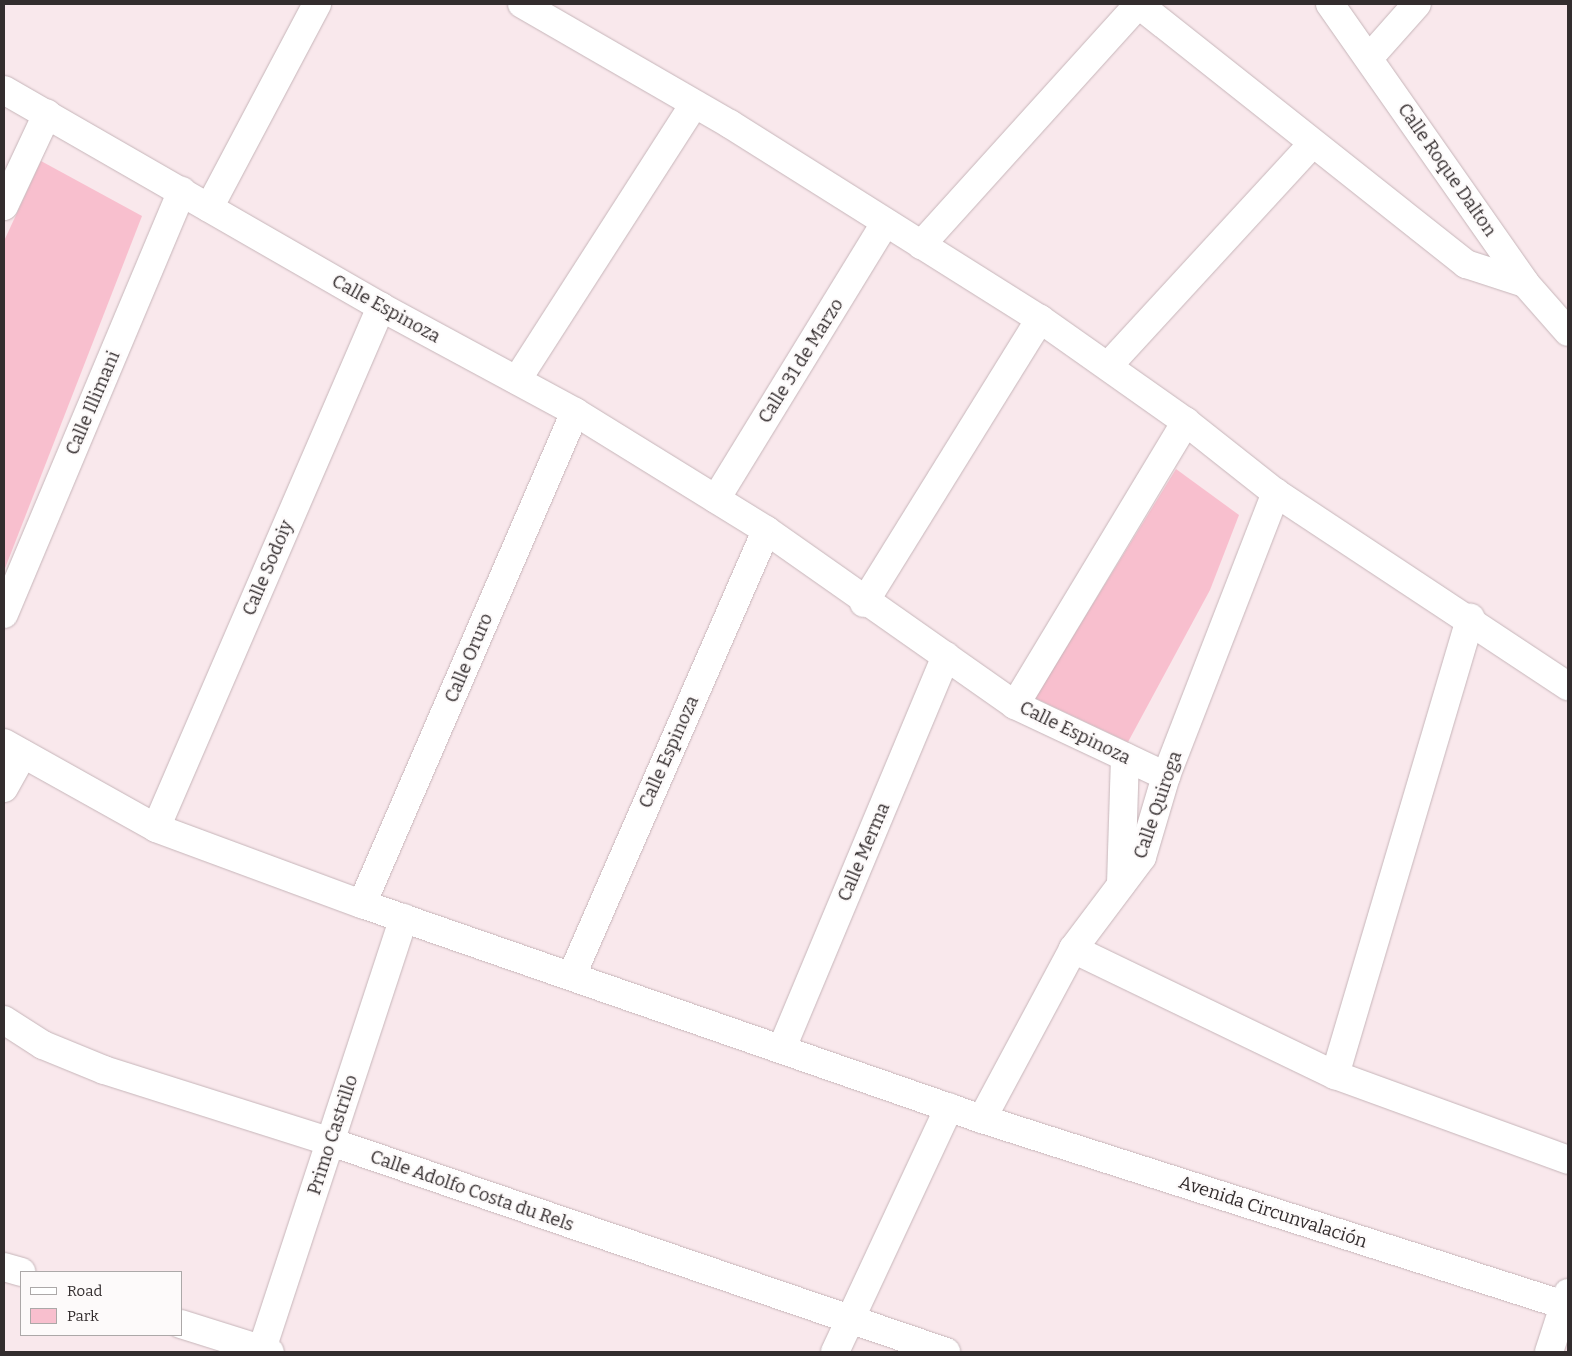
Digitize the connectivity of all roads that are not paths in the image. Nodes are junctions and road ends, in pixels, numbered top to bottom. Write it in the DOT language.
graph roads {
  1 [pos="317,4"];
  2 [pos="522,4"];
  3 [pos="1138,4"];
  4 [pos="1330,4"];
  5 [pos="1417,4"];
  6 [pos="1369,58"];
  7 [pos="4,90"];
  8 [pos="693,106"];
  9 [pos="47,114"];
  10 [pos="1311,145"];
  11 [pos="182,191"];
  12 [pos="4,206"];
  13 [pos="209,208"];
  14 [pos="886,223"];
  15 [pos="921,245"];
  16 [pos="1525,283"];
  17 [pos="381,307"];
  18 [pos="1040,318"];
  19 [pos="1568,332"];
  20 [pos="1108,366"];
  21 [pos="516,380"];
  22 [pos="575,412"];
  23 [pos="1186,422"];
  24 [pos="1276,493"];
  25 [pos="716,499"];
  26 [pos="766,530"];
  27 [pos="864,603"];
  28 [pos="4,614"];
  29 [pos="1470,618"];
  30 [pos="946,656"];
  31 [pos="1568,686"];
  32 [pos="1015,705"];
  33 [pos="13,748"];
  34 [pos="1125,757"];
  35 [pos="1166,776"];
  36 [pos="4,788"];
  37 [pos="156,828"];
  38 [pos="1121,884"];
  39 [pos="362,904"];
  40 [pos="404,918"];
  41 [pos="1073,949"];
  42 [pos="572,975"];
  43 [pos="4,1020"];
  44 [pos="782,1048"];
  45 [pos="1335,1076"];
  46 [pos="949,1107"];
  47 [pos="982,1119"];
  48 [pos="331,1142"];
  49 [pos="1568,1160"];
  50 [pos="4,1266"];
  51 [pos="20,1271"];
  52 [pos="1566,1299"];
  53 [pos="849,1321"];
  54 [pos="182,1324"];
  55 [pos="265,1351"];
  56 [pos="835,1352"];
  57 [pos="946,1352"];
  58 [pos="1549,1352"];
  1 -- 13 [label="street"];
  2 -- 8 [label="street"];
  3 -- 10 [label="street"];
  3 -- 15 [label="street"];
  4 -- 6 [label="street, Calle Roque Dalton"];
  5 -- 6 [label="street"];
  6 -- 16 [label="street, Calle Roque Dalton"];
  7 -- 9 [label="street, Calle Espinoza"];
  8 -- 14 [label="street"];
  8 -- 21 [label="street"];
  9 -- 11 [label="street, Calle Espinoza"];
  9 -- 12 [label="street"];
  10 -- 16 [label="street"];
  10 -- 20 [label="street"];
  11 -- 13 [label="street, Calle Espinoza"];
  11 -- 28 [label="street, Calle Illimani"];
  13 -- 17 [label="street, Calle Espinoza"];
  14 -- 15 [label="street"];
  14 -- 25 [label="street, Calle 31 de Marzo"];
  15 -- 18 [label="street"];
  16 -- 19 [label="street, Calle Roque Dalton"];
  17 -- 21 [label="street, Calle Espinoza"];
  17 -- 37 [label="street, Calle Sodoiy"];
  18 -- 20 [label="street"];
  18 -- 27 [label="street"];
  20 -- 23 [label="street"];
  21 -- 22 [label="street, Calle Espinoza"];
  22 -- 25 [label="street, Calle Espinoza"];
  22 -- 39 [label="street, Calle Oruro"];
  23 -- 24 [label="street"];
  23 -- 32 [label="street"];
  24 -- 29 [label="street"];
  24 -- 35 [label="street, Calle Quiroga"];
  25 -- 26 [label="street, Calle Espinoza"];
  26 -- 27 [label="street, Calle Espinoza"];
  26 -- 42 [label="street, Calle Espinoza"];
  27 -- 30 [label="street, Calle Espinoza"];
  29 -- 31 [label="street"];
  29 -- 45 [label="street"];
  30 -- 32 [label="street, Calle Espinoza"];
  30 -- 44 [label="street, Calle Merma"];
  32 -- 34 [label="street, Calle Espinoza"];
  33 -- 36 [label="street"];
  33 -- 37 [label="street, Avenida Circunvalación"];
  34 -- 35 [label="street, Calle Espinoza"];
  34 -- 38 [label="street"];
  35 -- 38 [label="street, Calle Quiroga"];
  37 -- 39 [label="street, Avenida Circunvalación"];
  38 -- 41 [label="street, Calle Quiroga"];
  39 -- 40 [label="street, Avenida Circunvalación"];
  40 -- 42 [label="street, Avenida Circunvalación"];
  40 -- 48 [label="street, Primo Castrillo"];
  41 -- 45 [label="street"];
  41 -- 47 [label="street, Calle Quiroga"];
  42 -- 44 [label="street, Avenida Circunvalación"];
  43 -- 48 [label="street, Calle Adolfo Costa du Rels"];
  44 -- 46 [label="street, Avenida Circunvalación"];
  45 -- 49 [label="street"];
  46 -- 47 [label="street, Avenida Circunvalación"];
  46 -- 53 [label="street"];
  47 -- 52 [label="street, Avenida Circunvalación"];
  48 -- 53 [label="street, Calle Adolfo Costa du Rels"];
  48 -- 55 [label="street, Primo Castrillo"];
  50 -- 51 [label="street"];
  52 -- 58 [label="street"];
  53 -- 56 [label="street"];
  53 -- 57 [label="street, Calle Adolfo Costa du Rels"];
  54 -- 55 [label="street"];
}
